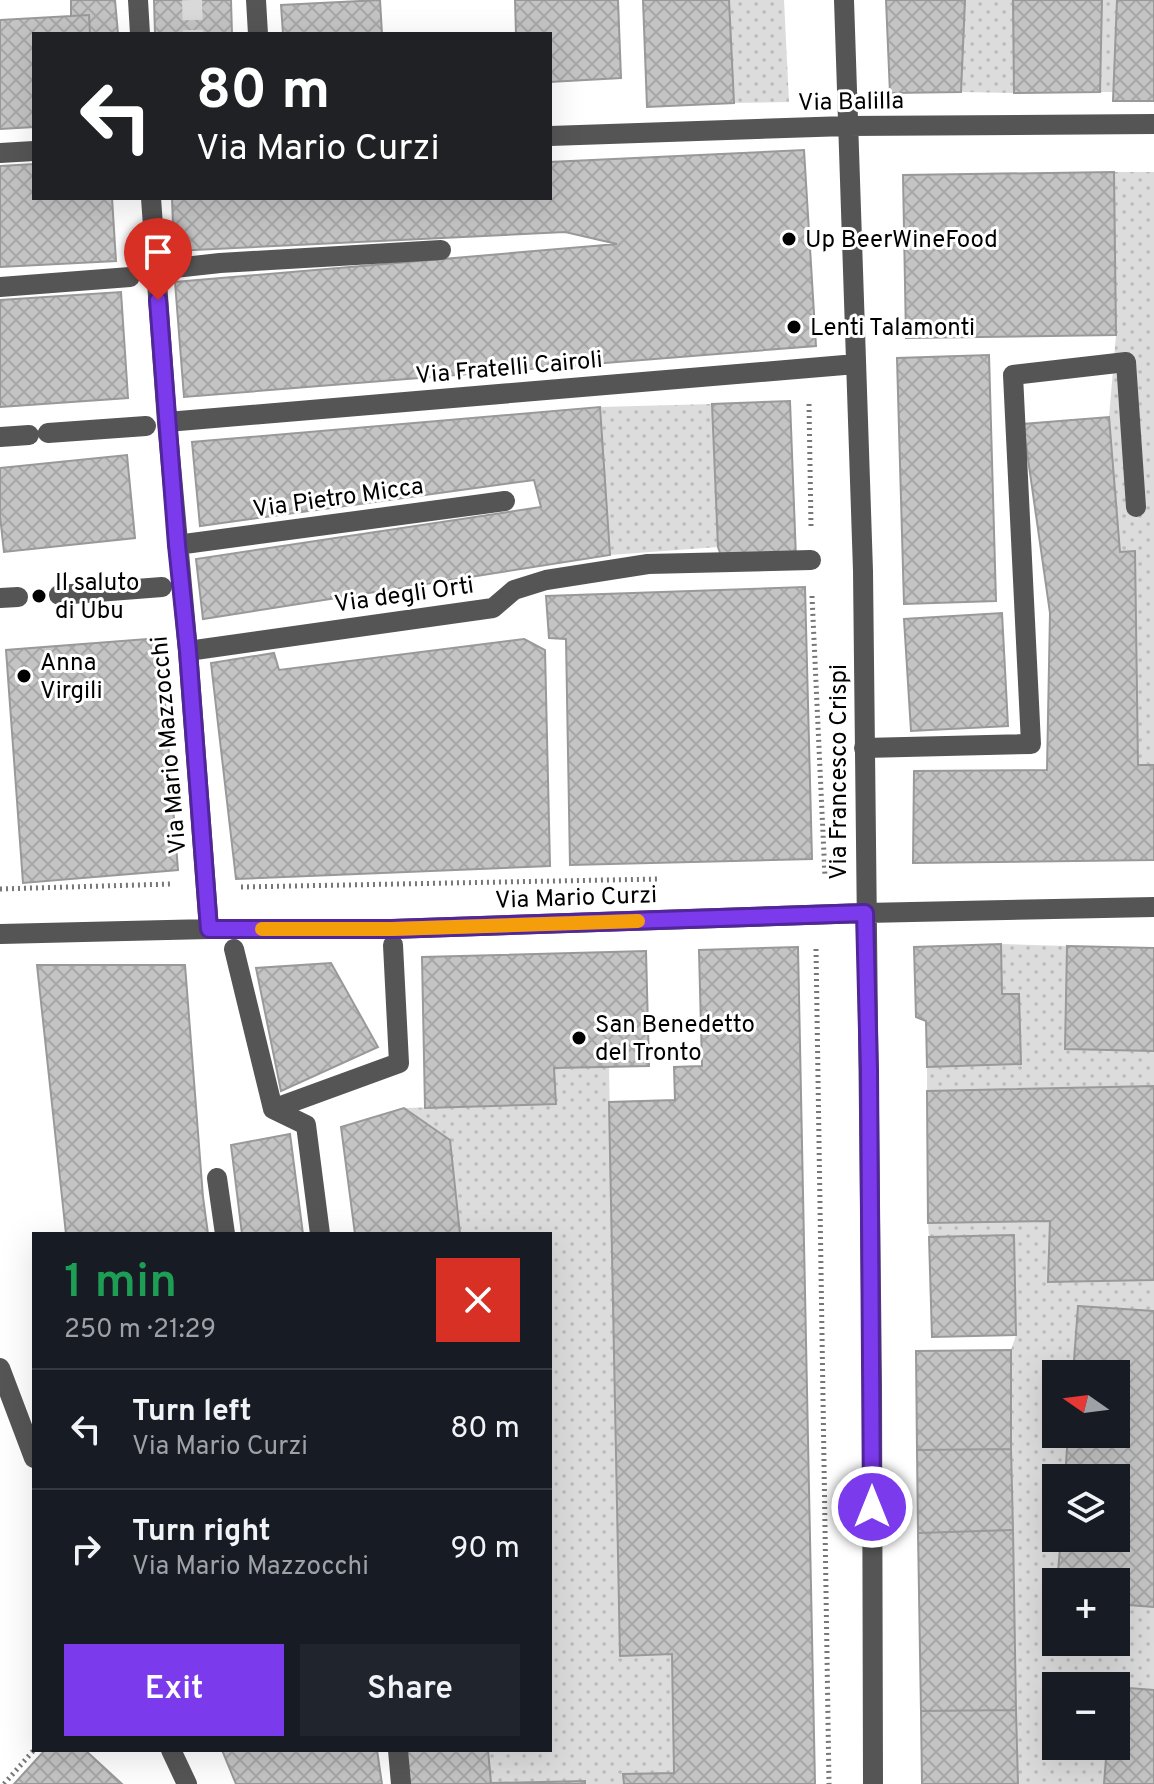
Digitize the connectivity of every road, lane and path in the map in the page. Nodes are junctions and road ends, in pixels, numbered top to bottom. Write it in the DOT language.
graph roads {
  1 [pos="138,0"];
  2 [pos="256,0"];
  3 [pos="844,0"];
  4 [pos="140,32"];
  5 [pos="258,32"];
  6 [pos="1154,124"];
  7 [pos="847,126"];
  8 [pos="552,136"];
  9 [pos="32,151"];
  10 [pos="0,153"];
  11 [pos="151,200"];
  12 [pos="441,250"];
  13 [pos="156,270"];
  14 [pos="130,277"];
  15 [pos="0,287"];
  16 [pos="856,364"];
  17 [pos="809,391"];
  18 [pos="167,422"];
  19 [pos="146,426"];
  20 [pos="0,437"];
  21 [pos="505,501"];
  22 [pos="1136,507"];
  23 [pos="177,545"];
  24 [pos="811,560"];
  25 [pos="162,587"];
  26 [pos="59,595"];
  27 [pos="188,651"];
  28 [pos="864,748"];
  29 [pos="816,877"];
  30 [pos="661,879"];
  31 [pos="184,884"];
  32 [pos="240,887"];
  33 [pos="0,889"];
  34 [pos="1154,907"];
  35 [pos="865,913"];
  36 [pos="209,929"];
  37 [pos="0,934"];
  38 [pos="816,941"];
  39 [pos="393,945"];
  40 [pos="234,949"];
  41 [pos="273,1109"];
  42 [pos="217,1178"];
  43 [pos="225,1232"];
  44 [pos="320,1232"];
  45 [pos="0,1368"];
  46 [pos="32,1453"];
  47 [pos="32,1752"];
  48 [pos="172,1752"];
  49 [pos="398,1752"];
  50 [pos="4,1784"];
  51 [pos="187,1784"];
  52 [pos="401,1784"];
  53 [pos="829,1784"];
  54 [pos="873,1784"];
  1 -- 4 [label="street"];
  2 -- 5 [label="street"];
  3 -- 7 [label="street, Via Francesco Crispi"];
  6 -- 7 [label="street, Via Balilla"];
  7 -- 8 [label="street, Via Balilla"];
  7 -- 16 [label="street, Via Francesco Crispi"];
  9 -- 10 [label="street"];
  11 -- 13 [label="street, Via Mario Mazzocchi"];
  12 -- 13 [label="street"];
  13 -- 18 [label="street, Via Mario Mazzocchi"];
  14 -- 15 [label="street"];
  16 -- 18 [label="street, Via Fratelli Cairoli"];
  16 -- 28 [label="street, Via Francesco Crispi"];
  17 -- 24 [label="path"];
  18 -- 23 [label="street, Via Mario Mazzocchi"];
  19 -- 20 [label="street"];
  21 -- 23 [label="street, Via Pietro Micca"];
  22 -- 28 [label="street"];
  23 -- 27 [label="street, Via Mario Mazzocchi"];
  24 -- 27 [label="street, Via degli Orti"];
  24 -- 29 [label="path"];
  25 -- 26 [label="street"];
  27 -- 36 [label="street, Via Mario Mazzocchi"];
  28 -- 35 [label="street, Via Francesco Crispi"];
  30 -- 32 [label="path"];
  31 -- 33 [label="path"];
  34 -- 35 [label="street, Via Mario Curzi"];
  35 -- 36 [label="street, Via Mario Curzi"];
  35 -- 54 [label="street, Via Francesco Crispi"];
  36 -- 37 [label="street, Via Mario Curzi"];
  38 -- 53 [label="path"];
  39 -- 41 [label="street"];
  40 -- 41 [label="street"];
  41 -- 44 [label="street"];
  42 -- 43 [label="street"];
  45 -- 46 [label="street"];
  47 -- 50 [label="path"];
  48 -- 51 [label="street"];
  49 -- 52 [label="street"];
}
